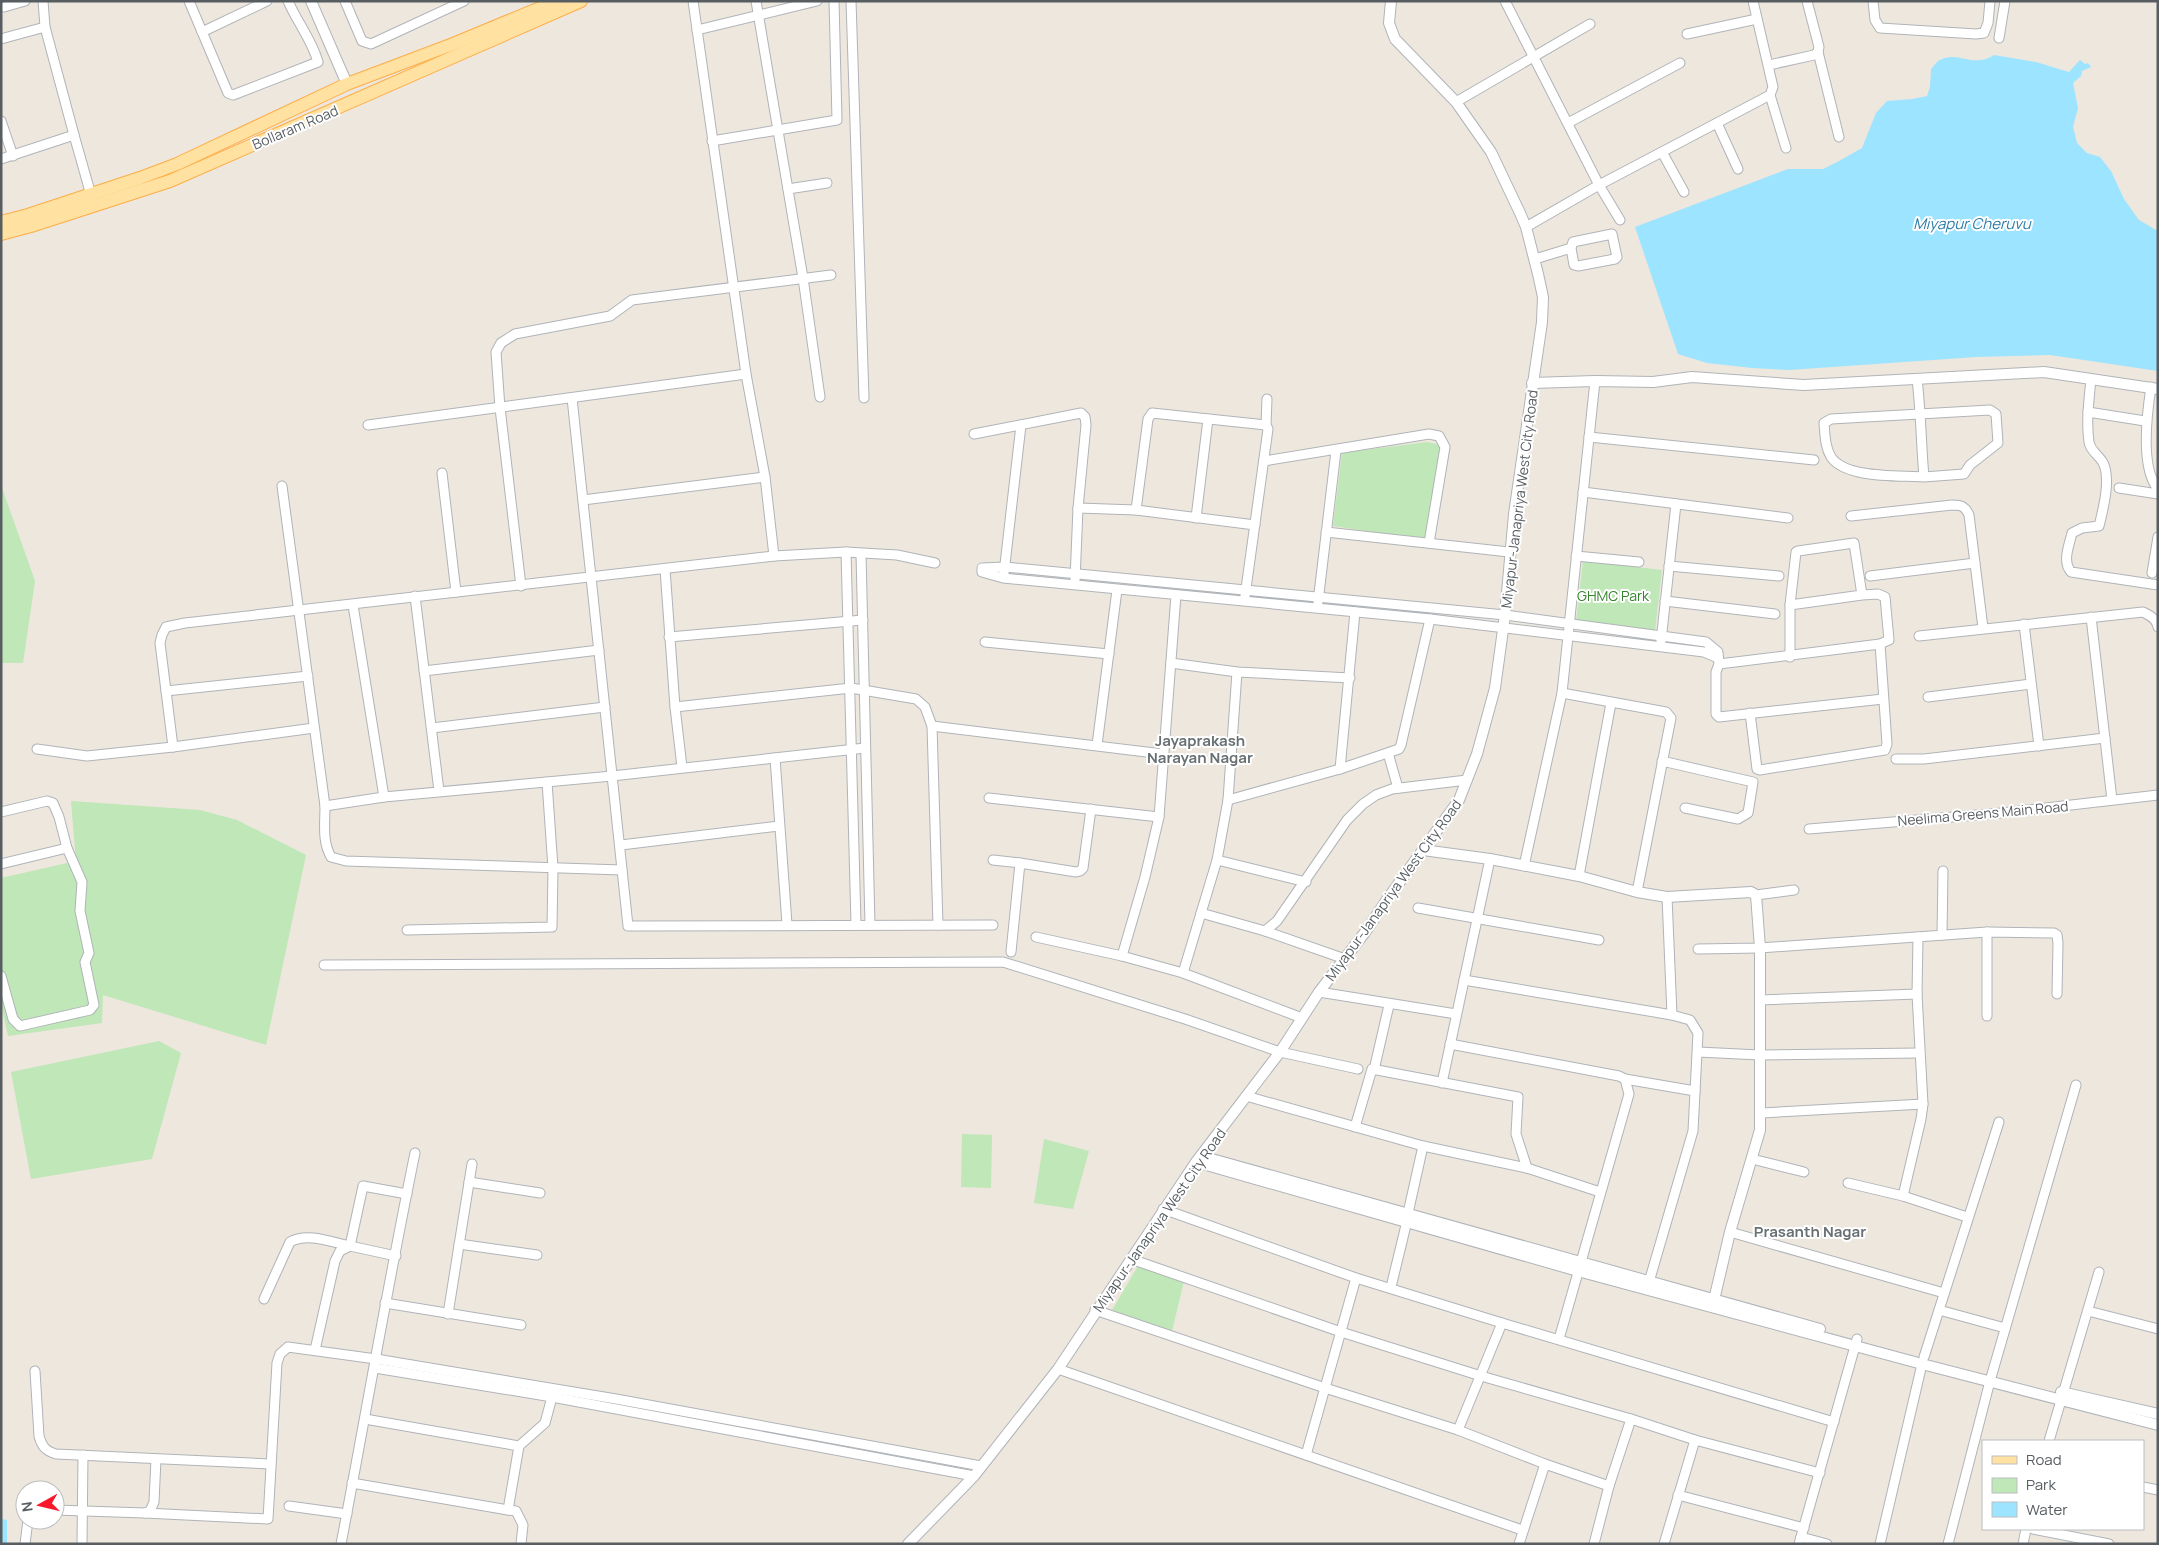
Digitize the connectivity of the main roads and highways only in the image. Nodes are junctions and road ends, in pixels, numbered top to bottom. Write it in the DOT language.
graph roads {
  1 [pos="557,1"];
  2 [pos="581,1"];
  3 [pos="1,222"];
  4 [pos="1,234"];
  1 -- 3 [label="main road, Bollaram Road"];
  2 -- 4 [label="main road, Bollaram Road"];
}
